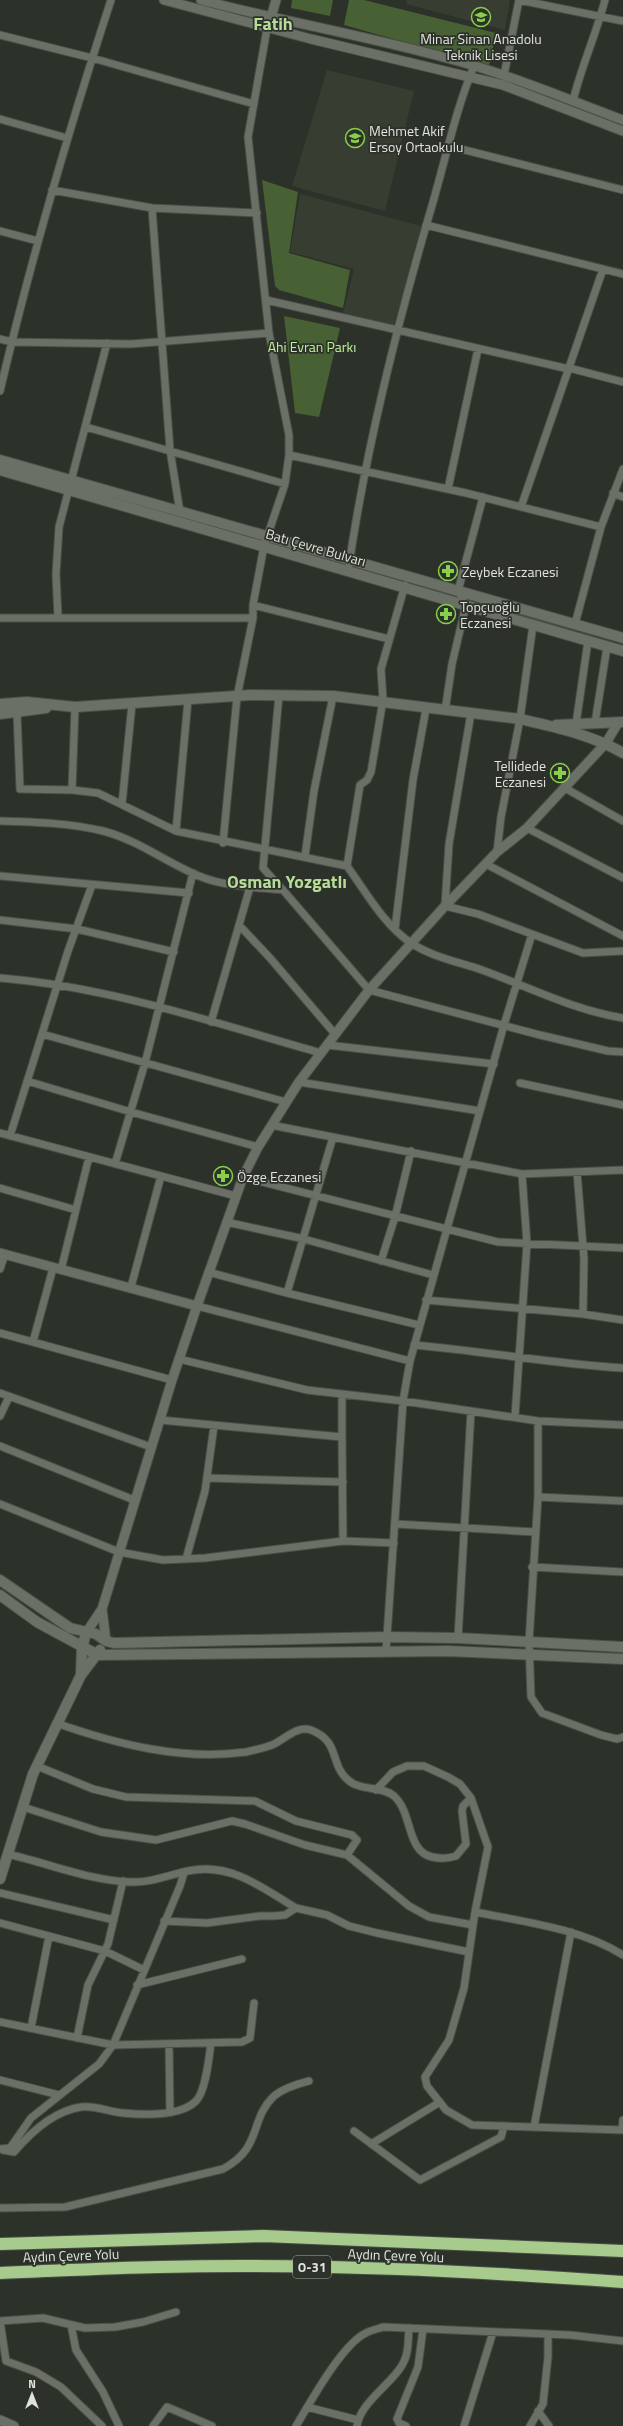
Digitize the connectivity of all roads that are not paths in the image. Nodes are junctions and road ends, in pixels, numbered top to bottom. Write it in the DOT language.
graph roads {
  1 [pos="111,0"];
  2 [pos="164,0"];
  3 [pos="201,0"];
  4 [pos="276,0"];
  5 [pos="519,0"];
  6 [pos="605,0"];
  7 [pos="601,17"];
  8 [pos="271,18"];
  9 [pos="623,21"];
  10 [pos="266,27"];
  11 [pos="0,35"];
  12 [pos="92,58"];
  13 [pos="474,66"];
  14 [pos="504,75"];
  15 [pos="470,76"];
  16 [pos="573,101"];
  17 [pos="254,104"];
  18 [pos="0,119"];
  19 [pos="623,120"];
  20 [pos="623,132"];
  21 [pos="66,138"];
  22 [pos="449,146"];
  23 [pos="52,190"];
  24 [pos="623,190"];
  25 [pos="152,208"];
  26 [pos="257,213"];
  27 [pos="426,225"];
  28 [pos="0,232"];
  29 [pos="38,242"];
  30 [pos="603,269"];
  31 [pos="623,274"];
  32 [pos="266,300"];
  33 [pos="397,331"];
  34 [pos="269,333"];
  35 [pos="0,339"];
  36 [pos="160,341"];
  37 [pos="12,342"];
  38 [pos="107,343"];
  39 [pos="478,349"];
  40 [pos="569,368"];
  41 [pos="623,382"];
  42 [pos="0,391"];
  43 [pos="86,427"];
  44 [pos="170,450"];
  45 [pos="289,455"];
  46 [pos="0,460"];
  47 [pos="623,468"];
  48 [pos="0,470"];
  49 [pos="366,471"];
  50 [pos="72,480"];
  51 [pos="285,484"];
  52 [pos="448,489"];
  53 [pos="68,491"];
  54 [pos="613,493"];
  55 [pos="483,497"];
  56 [pos="623,497"];
  57 [pos="521,507"];
  58 [pos="180,512"];
  59 [pos="601,527"];
  60 [pos="268,535"];
  61 [pos="264,546"];
  62 [pos="350,559"];
  63 [pos="349,571"];
  64 [pos="404,575"];
  65 [pos="406,588"];
  66 [pos="458,591"];
  67 [pos="253,605"];
  68 [pos="466,605"];
  69 [pos="58,617"];
  70 [pos="0,618"];
  71 [pos="253,618"];
  72 [pos="575,624"];
  73 [pos="534,625"];
  74 [pos="623,638"];
  75 [pos="389,639"];
  76 [pos="588,641"];
  77 [pos="607,647"];
  78 [pos="623,651"];
  79 [pos="279,695"];
  80 [pos="333,696"];
  81 [pos="237,697"];
  82 [pos="188,700"];
  83 [pos="383,700"];
  84 [pos="0,704"];
  85 [pos="132,704"];
  86 [pos="56,706"];
  87 [pos="75,707"];
  88 [pos="426,709"];
  89 [pos="445,711"];
  90 [pos="17,713"];
  91 [pos="471,713"];
  92 [pos="0,714"];
  93 [pos="520,719"];
  94 [pos="620,722"];
  95 [pos="595,723"];
  96 [pos="576,724"];
  97 [pos="548,725"];
  98 [pos="606,744"];
  99 [pos="623,753"];
  100 [pos="564,788"];
  101 [pos="72,790"];
  102 [pos="122,804"];
  103 [pos="0,821"];
  104 [pos="623,821"];
  105 [pos="527,828"];
  106 [pos="176,831"];
  107 [pos="223,842"];
  108 [pos="264,850"];
  109 [pos="498,852"];
  110 [pos="305,856"];
  111 [pos="486,864"];
  112 [pos="347,866"];
  113 [pos="193,873"];
  114 [pos="0,876"];
  115 [pos="623,878"];
  116 [pos="92,885"];
  117 [pos="250,887"];
  118 [pos="283,890"];
  119 [pos="189,893"];
  120 [pos="445,906"];
  121 [pos="0,920"];
  122 [pos="239,925"];
  123 [pos="77,929"];
  124 [pos="395,929"];
  125 [pos="532,934"];
  126 [pos="623,936"];
  127 [pos="411,943"];
  128 [pos="623,951"];
  129 [pos="174,952"];
  130 [pos="0,978"];
  131 [pos="58,983"];
  132 [pos="518,985"];
  133 [pos="369,990"];
  134 [pos="158,1008"];
  135 [pos="623,1018"];
  136 [pos="211,1022"];
  137 [pos="504,1025"];
  138 [pos="42,1034"];
  139 [pos="335,1034"];
  140 [pos="326,1045"];
  141 [pos="623,1052"];
  142 [pos="321,1053"];
  143 [pos="144,1063"];
  144 [pos="494,1064"];
  145 [pos="27,1081"];
  146 [pos="299,1082"];
  147 [pos="520,1083"];
  148 [pos="286,1102"];
  149 [pos="623,1106"];
  150 [pos="480,1111"];
  151 [pos="130,1112"];
  152 [pos="271,1125"];
  153 [pos="0,1133"];
  154 [pos="10,1136"];
  155 [pos="333,1137"];
  156 [pos="258,1147"];
  157 [pos="411,1151"];
  158 [pos="89,1157"];
  159 [pos="115,1164"];
  160 [pos="465,1164"];
  161 [pos="623,1170"];
  162 [pos="577,1172"];
  163 [pos="522,1174"];
  164 [pos="161,1176"];
  165 [pos="243,1177"];
  166 [pos="0,1188"];
  167 [pos="236,1196"];
  168 [pos="316,1197"];
  169 [pos="76,1210"];
  170 [pos="395,1217"];
  171 [pos="226,1222"];
  172 [pos="447,1230"];
  173 [pos="304,1239"];
  174 [pos="527,1244"];
  175 [pos="583,1245"];
  176 [pos="623,1248"];
  177 [pos="2,1254"];
  178 [pos="381,1261"];
  179 [pos="0,1269"];
  180 [pos="57,1269"];
  181 [pos="208,1272"];
  182 [pos="433,1275"];
  183 [pos="131,1287"];
  184 [pos="288,1293"];
  185 [pos="426,1300"];
  186 [pos="196,1306"];
  187 [pos="524,1310"];
  188 [pos="583,1314"];
  189 [pos="623,1320"];
  190 [pos="419,1325"];
  191 [pos="0,1333"];
  192 [pos="33,1342"];
  193 [pos="414,1345"];
  194 [pos="520,1357"];
  195 [pos="179,1359"];
  196 [pos="410,1362"];
  197 [pos="623,1368"];
  198 [pos="172,1380"];
  199 [pos="0,1394"];
  200 [pos="342,1395"];
  201 [pos="9,1397"];
  202 [pos="403,1401"];
  203 [pos="471,1411"];
  204 [pos="0,1416"];
  205 [pos="515,1416"];
  206 [pos="160,1420"];
  207 [pos="538,1421"];
  208 [pos="623,1425"];
  209 [pos="214,1426"];
  210 [pos="342,1437"];
  211 [pos="0,1446"];
  212 [pos="151,1447"];
  213 [pos="208,1478"];
  214 [pos="343,1482"];
  215 [pos="538,1497"];
  216 [pos="134,1500"];
  217 [pos="623,1501"];
  218 [pos="0,1504"];
  219 [pos="396,1524"];
  220 [pos="464,1529"];
  221 [pos="535,1532"];
  222 [pos="343,1541"];
  223 [pos="394,1543"];
  224 [pos="119,1552"];
  225 [pos="186,1559"];
  226 [pos="532,1568"];
  227 [pos="623,1572"];
  228 [pos="0,1580"];
  229 [pos="0,1595"];
  230 [pos="102,1609"];
  231 [pos="86,1633"];
  232 [pos="386,1637"];
  233 [pos="458,1638"];
  234 [pos="106,1641"];
  235 [pos="529,1642"];
  236 [pos="623,1647"];
  237 [pos="82,1648"];
  238 [pos="386,1651"];
  239 [pos="98,1655"];
  240 [pos="530,1655"];
  241 [pos="623,1658"];
  242 [pos="81,1675"];
  243 [pos="56,1723"];
  244 [pos="623,1737"];
  245 [pos="37,1766"];
  246 [pos="376,1790"];
  247 [pos="471,1798"];
  248 [pos="23,1807"];
  249 [pos="347,1855"];
  250 [pos="4,1856"];
  251 [pos="184,1873"];
  252 [pos="0,1879"];
  253 [pos="123,1881"];
  254 [pos="0,1892"];
  255 [pos="296,1908"];
  256 [pos="475,1912"];
  257 [pos="114,1920"];
  258 [pos="164,1921"];
  259 [pos="0,1923"];
  260 [pos="473,1925"];
  261 [pos="571,1932"];
  262 [pos="49,1936"];
  263 [pos="105,1951"];
  264 [pos="469,1952"];
  265 [pos="623,1955"];
  266 [pos="242,1959"];
  267 [pos="144,1970"];
  268 [pos="137,1985"];
  269 [pos="254,2004"];
  270 [pos="0,2022"];
  271 [pos="31,2028"];
  272 [pos="77,2038"];
  273 [pos="211,2043"];
  274 [pos="169,2044"];
  275 [pos="113,2045"];
  276 [pos="0,2080"];
  277 [pos="310,2081"];
  278 [pos="59,2096"];
  279 [pos="440,2102"];
  280 [pos="170,2112"];
  281 [pos="623,2120"];
  282 [pos="504,2126"];
  283 [pos="534,2127"];
  284 [pos="623,2130"];
  285 [pos="354,2131"];
  286 [pos="371,2144"];
  287 [pos="0,2150"];
  288 [pos="0,2208"];
  289 [pos="0,2244"];
  290 [pos="623,2251"];
  291 [pos="0,2273"];
  292 [pos="623,2282"];
  293 [pos="176,2312"];
  294 [pos="0,2321"];
  295 [pos="71,2325"];
  296 [pos="409,2328"];
  297 [pos="422,2329"];
  298 [pos="493,2332"];
  299 [pos="548,2336"];
  300 [pos="623,2341"];
  301 [pos="307,2407"];
  302 [pos="538,2411"];
  303 [pos="0,2420"];
  304 [pos="357,2423"];
  305 [pos="14,2426"];
  306 [pos="102,2426"];
  307 [pos="119,2426"];
  308 [pos="153,2426"];
  309 [pos="212,2426"];
  310 [pos="296,2426"];
  311 [pos="406,2426"];
  312 [pos="464,2426"];
  313 [pos="530,2426"];
  314 [pos="549,2426"];
  1 -- 12 [label="street"];
  2 -- 10 [label="street"];
  3 -- 8 [label="street"];
  4 -- 8 [label="street"];
  5 -- 7 [label="street"];
  5 -- 14 [label="street"];
  6 -- 7 [label="street"];
  7 -- 9 [label="street"];
  7 -- 16 [label="street"];
  8 -- 10 [label="street"];
  8 -- 13 [label="street"];
  10 -- 15 [label="street"];
  10 -- 17 [label="street"];
  11 -- 12 [label="street"];
  12 -- 17 [label="street"];
  12 -- 21 [label="street"];
  13 -- 14 [label="street"];
  13 -- 15 [label="street"];
  14 -- 16 [label="street"];
  15 -- 20 [label="street"];
  15 -- 22 [label="street"];
  16 -- 19 [label="street"];
  17 -- 26 [label="street"];
  18 -- 21 [label="street"];
  21 -- 23 [label="street"];
  22 -- 24 [label="street"];
  22 -- 27 [label="street"];
  23 -- 25 [label="street"];
  23 -- 29 [label="street"];
  25 -- 26 [label="street"];
  25 -- 36 [label="street"];
  26 -- 32 [label="street"];
  27 -- 30 [label="street"];
  27 -- 33 [label="street"];
  28 -- 29 [label="street"];
  29 -- 37 [label="street"];
  30 -- 31 [label="street"];
  30 -- 40 [label="street"];
  32 -- 33 [label="street"];
  32 -- 34 [label="street"];
  33 -- 39 [label="street"];
  33 -- 49 [label="street"];
  34 -- 36 [label="street"];
  34 -- 45 [label="street"];
  35 -- 37 [label="street"];
  36 -- 38 [label="street"];
  36 -- 44 [label="street"];
  37 -- 38 [label="street"];
  37 -- 42 [label="street"];
  38 -- 43 [label="street"];
  39 -- 40 [label="street"];
  39 -- 52 [label="street"];
  40 -- 41 [label="street"];
  40 -- 57 [label="street"];
  43 -- 44 [label="street"];
  43 -- 50 [label="street"];
  44 -- 51 [label="street"];
  44 -- 58 [label="street"];
  45 -- 49 [label="street"];
  45 -- 51 [label="street"];
  46 -- 50 [label="main road, Batı Çevre Bulvarı"];
  47 -- 54 [label="street"];
  48 -- 53 [label="main road, Batı Çevre Bulvarı"];
  49 -- 52 [label="street"];
  49 -- 62 [label="street"];
  50 -- 53 [label="street"];
  50 -- 58 [label="main road, Batı Çevre Bulvarı"];
  51 -- 60 [label="street"];
  52 -- 55 [label="street"];
  53 -- 61 [label="main road, Batı Çevre Bulvarı"];
  53 -- 69 [label="street"];
  54 -- 56 [label="street"];
  54 -- 59 [label="street"];
  55 -- 57 [label="street"];
  55 -- 66 [label="street"];
  57 -- 59 [label="street"];
  58 -- 60 [label="main road, Batı Çevre Bulvarı"];
  59 -- 72 [label="street"];
  60 -- 61 [label="street"];
  60 -- 62 [label="main road, Batı Çevre Bulvarı"];
  61 -- 63 [label="main road, Batı Çevre Bulvarı"];
  61 -- 67 [label="street"];
  62 -- 63 [label="street"];
  62 -- 64 [label="main road, Batı Çevre Bulvarı"];
  63 -- 65 [label="main road, Batı Çevre Bulvarı"];
  64 -- 65 [label="street"];
  64 -- 66 [label="main road, Batı Çevre Bulvarı"];
  65 -- 68 [label="main road, Batı Çevre Bulvarı"];
  65 -- 75 [label="street"];
  66 -- 68 [label="street"];
  66 -- 72 [label="main road, Batı Çevre Bulvarı"];
  67 -- 71 [label="street"];
  67 -- 75 [label="street"];
  68 -- 73 [label="main road, Batı Çevre Bulvarı"];
  68 -- 89 [label="street"];
  69 -- 70 [label="street"];
  69 -- 71 [label="street"];
  71 -- 81 [label="street"];
  72 -- 74 [label="main road, Batı Çevre Bulvarı"];
  73 -- 76 [label="main road, Batı Çevre Bulvarı"];
  73 -- 93 [label="street"];
  75 -- 83 [label="street"];
  76 -- 77 [label="main road, Batı Çevre Bulvarı"];
  76 -- 96 [label="street"];
  77 -- 78 [label="main road, Batı Çevre Bulvarı"];
  77 -- 95 [label="street"];
  79 -- 80 [label="main road"];
  79 -- 81 [label="main road"];
  79 -- 108 [label="street"];
  80 -- 83 [label="main road"];
  80 -- 110 [label="street"];
  81 -- 82 [label="main road"];
  81 -- 107 [label="street"];
  82 -- 85 [label="main road"];
  82 -- 106 [label="street"];
  83 -- 88 [label="main road"];
  83 -- 112 [label="street"];
  84 -- 86 [label="main road"];
  85 -- 87 [label="main road"];
  85 -- 102 [label="street"];
  86 -- 87 [label="main road"];
  86 -- 90 [label="main road"];
  87 -- 101 [label="street"];
  88 -- 89 [label="main road"];
  88 -- 124 [label="street"];
  89 -- 91 [label="main road"];
  90 -- 92 [label="main road"];
  90 -- 101 [label="street"];
  91 -- 93 [label="main road"];
  91 -- 120 [label="street"];
  93 -- 97 [label="main road"];
  93 -- 109 [label="street"];
  94 -- 95 [label="main road"];
  94 -- 98 [label="street"];
  95 -- 96 [label="main road"];
  96 -- 97 [label="main road"];
  97 -- 98 [label="main road"];
  98 -- 99 [label="main road"];
  98 -- 100 [label="street"];
  100 -- 104 [label="street"];
  100 -- 105 [label="street"];
  101 -- 102 [label="street"];
  102 -- 106 [label="street"];
  103 -- 113 [label="street"];
  105 -- 109 [label="street"];
  105 -- 115 [label="street"];
  106 -- 107 [label="street"];
  107 -- 108 [label="street"];
  108 -- 110 [label="street"];
  108 -- 118 [label="street"];
  109 -- 111 [label="street"];
  110 -- 112 [label="street"];
  111 -- 120 [label="street"];
  111 -- 126 [label="street"];
  112 -- 124 [label="street"];
  113 -- 117 [label="street"];
  113 -- 119 [label="street"];
  114 -- 116 [label="street"];
  116 -- 119 [label="street"];
  116 -- 123 [label="street"];
  117 -- 118 [label="street"];
  117 -- 122 [label="street"];
  118 -- 133 [label="street"];
  119 -- 129 [label="street"];
  120 -- 125 [label="street"];
  120 -- 127 [label="street"];
  121 -- 123 [label="street"];
  122 -- 136 [label="street"];
  122 -- 139 [label="street"];
  123 -- 129 [label="street"];
  123 -- 131 [label="street"];
  124 -- 127 [label="street"];
  125 -- 128 [label="street"];
  125 -- 132 [label="street"];
  127 -- 132 [label="street"];
  127 -- 133 [label="street"];
  129 -- 134 [label="street"];
  130 -- 131 [label="street"];
  131 -- 134 [label="street"];
  131 -- 138 [label="street"];
  132 -- 135 [label="street"];
  132 -- 137 [label="street"];
  133 -- 137 [label="street"];
  133 -- 139 [label="street"];
  134 -- 136 [label="street"];
  134 -- 143 [label="street"];
  136 -- 142 [label="street"];
  137 -- 141 [label="street"];
  137 -- 144 [label="street"];
  138 -- 143 [label="street"];
  138 -- 145 [label="street"];
  139 -- 140 [label="street"];
  140 -- 142 [label="street"];
  140 -- 144 [label="street"];
  142 -- 146 [label="street"];
  143 -- 148 [label="street"];
  143 -- 151 [label="street"];
  144 -- 150 [label="street"];
  145 -- 151 [label="street"];
  145 -- 154 [label="street"];
  146 -- 148 [label="street"];
  146 -- 150 [label="street"];
  147 -- 149 [label="street"];
  148 -- 152 [label="street"];
  150 -- 160 [label="street"];
  151 -- 156 [label="street"];
  151 -- 159 [label="street"];
  152 -- 155 [label="street"];
  152 -- 156 [label="street"];
  153 -- 154 [label="street"];
  154 -- 158 [label="street"];
  155 -- 157 [label="street"];
  155 -- 168 [label="street"];
  156 -- 165 [label="street"];
  157 -- 160 [label="street"];
  157 -- 170 [label="street"];
  158 -- 159 [label="street"];
  158 -- 169 [label="street"];
  159 -- 164 [label="street"];
  160 -- 163 [label="street"];
  160 -- 172 [label="street"];
  161 -- 162 [label="street"];
  162 -- 163 [label="street"];
  162 -- 175 [label="street"];
  163 -- 174 [label="street"];
  164 -- 167 [label="street"];
  164 -- 183 [label="street"];
  165 -- 167 [label="street"];
  165 -- 168 [label="street"];
  166 -- 169 [label="street"];
  167 -- 171 [label="street"];
  168 -- 170 [label="street"];
  168 -- 173 [label="street"];
  169 -- 180 [label="street"];
  170 -- 172 [label="street"];
  170 -- 178 [label="street"];
  171 -- 173 [label="street"];
  171 -- 181 [label="street"];
  172 -- 174 [label="street"];
  172 -- 182 [label="street"];
  173 -- 178 [label="street"];
  173 -- 184 [label="street"];
  174 -- 175 [label="street"];
  174 -- 187 [label="street"];
  175 -- 176 [label="street"];
  175 -- 188 [label="street"];
  177 -- 179 [label="street"];
  177 -- 180 [label="street"];
  178 -- 182 [label="street"];
  180 -- 183 [label="street"];
  180 -- 192 [label="street"];
  181 -- 184 [label="street"];
  181 -- 186 [label="street"];
  182 -- 185 [label="street"];
  183 -- 186 [label="street"];
  184 -- 190 [label="street"];
  185 -- 187 [label="street"];
  185 -- 190 [label="street"];
  186 -- 195 [label="street"];
  186 -- 196 [label="street"];
  187 -- 188 [label="street"];
  187 -- 194 [label="street"];
  188 -- 189 [label="street"];
  190 -- 193 [label="street"];
  191 -- 192 [label="street"];
  192 -- 198 [label="street"];
  193 -- 194 [label="street"];
  193 -- 196 [label="street"];
  194 -- 197 [label="street"];
  194 -- 205 [label="street"];
  195 -- 198 [label="street"];
  195 -- 200 [label="street"];
  196 -- 202 [label="street"];
  198 -- 206 [label="street"];
  199 -- 201 [label="street"];
  200 -- 202 [label="street"];
  200 -- 210 [label="street"];
  201 -- 204 [label="street"];
  201 -- 212 [label="street"];
  202 -- 203 [label="street"];
  202 -- 219 [label="street"];
  203 -- 205 [label="street"];
  203 -- 220 [label="street"];
  205 -- 207 [label="street"];
  206 -- 209 [label="street"];
  206 -- 212 [label="street"];
  207 -- 208 [label="street"];
  207 -- 215 [label="street"];
  209 -- 210 [label="street"];
  209 -- 213 [label="street"];
  210 -- 214 [label="street"];
  211 -- 216 [label="street"];
  212 -- 216 [label="street"];
  213 -- 214 [label="street"];
  213 -- 225 [label="street"];
  214 -- 222 [label="street"];
  215 -- 217 [label="street"];
  215 -- 221 [label="street"];
  216 -- 224 [label="street"];
  218 -- 224 [label="street"];
  219 -- 220 [label="street"];
  219 -- 223 [label="street"];
  220 -- 221 [label="street"];
  220 -- 233 [label="street"];
  221 -- 226 [label="street"];
  222 -- 223 [label="street"];
  222 -- 225 [label="street"];
  223 -- 232 [label="street"];
  224 -- 225 [label="street"];
  224 -- 230 [label="street"];
  226 -- 227 [label="street"];
  226 -- 235 [label="street"];
  228 -- 231 [label="main road"];
  229 -- 237 [label="main road"];
  230 -- 231 [label="street"];
  230 -- 234 [label="street"];
  231 -- 234 [label="main road"];
  231 -- 237 [label="main road"];
  232 -- 233 [label="main road"];
  232 -- 234 [label="main road"];
  232 -- 238 [label="street"];
  233 -- 235 [label="main road"];
  234 -- 239 [label="main road"];
  235 -- 236 [label="main road"];
  235 -- 240 [label="street"];
  237 -- 239 [label="main road"];
  237 -- 242 [label="main road"];
  238 -- 239 [label="main road"];
  238 -- 240 [label="main road"];
  239 -- 242 [label="main road"];
  240 -- 241 [label="main road"];
  240 -- 244 [label="street"];
  242 -- 243 [label="main road"];
  243 -- 245 [label="main road"];
  243 -- 246 [label="street"];
  245 -- 248 [label="main road"];
  245 -- 249 [label="street"];
  246 -- 247 [label="street"];
  246 -- 247 [label="street"];
  247 -- 256 [label="street"];
  248 -- 249 [label="street"];
  248 -- 250 [label="main road"];
  249 -- 260 [label="street"];
  250 -- 252 [label="main road"];
  250 -- 253 [label="street"];
  251 -- 253 [label="street"];
  251 -- 255 [label="street"];
  251 -- 258 [label="street"];
  253 -- 257 [label="street"];
  254 -- 257 [label="street"];
  255 -- 258 [label="street"];
  255 -- 264 [label="street"];
  256 -- 260 [label="street"];
  256 -- 261 [label="street"];
  257 -- 263 [label="street"];
  258 -- 267 [label="street"];
  259 -- 262 [label="street"];
  260 -- 264 [label="street"];
  261 -- 265 [label="street"];
  261 -- 283 [label="street"];
  262 -- 263 [label="street"];
  262 -- 271 [label="street"];
  263 -- 267 [label="street"];
  263 -- 272 [label="street"];
  264 -- 279 [label="street"];
  266 -- 268 [label="street"];
  267 -- 268 [label="street"];
  268 -- 275 [label="street"];
  269 -- 273 [label="street"];
  270 -- 271 [label="street"];
  271 -- 272 [label="street"];
  272 -- 275 [label="street"];
  273 -- 274 [label="street"];
  273 -- 280 [label="street"];
  274 -- 275 [label="street"];
  274 -- 280 [label="street"];
  275 -- 278 [label="street"];
  276 -- 278 [label="street"];
  277 -- 288 [label="street"];
  278 -- 287 [label="street"];
  279 -- 282 [label="street"];
  279 -- 286 [label="street"];
  280 -- 287 [label="street"];
  281 -- 284 [label="street"];
  282 -- 283 [label="street"];
  282 -- 286 [label="street"];
  283 -- 284 [label="street"];
  285 -- 286 [label="street"];
  289 -- 290 [label="highway, Aydın Çevre Yolu / O-31"];
  291 -- 292 [label="highway, Aydın Çevre Yolu / O-31"];
  293 -- 295 [label="street"];
  294 -- 295 [label="street"];
  294 -- 306 [label="street"];
  295 -- 307 [label="street"];
  296 -- 297 [label="street"];
  296 -- 301 [label="street"];
  296 -- 304 [label="street"];
  297 -- 298 [label="street"];
  297 -- 311 [label="street"];
  298 -- 299 [label="street"];
  298 -- 312 [label="street"];
  299 -- 300 [label="street"];
  299 -- 302 [label="street"];
  301 -- 304 [label="street"];
  301 -- 310 [label="street"];
  302 -- 313 [label="street"];
  302 -- 314 [label="street"];
  303 -- 305 [label="street"];
  308 -- 309 [label="street"];
}
